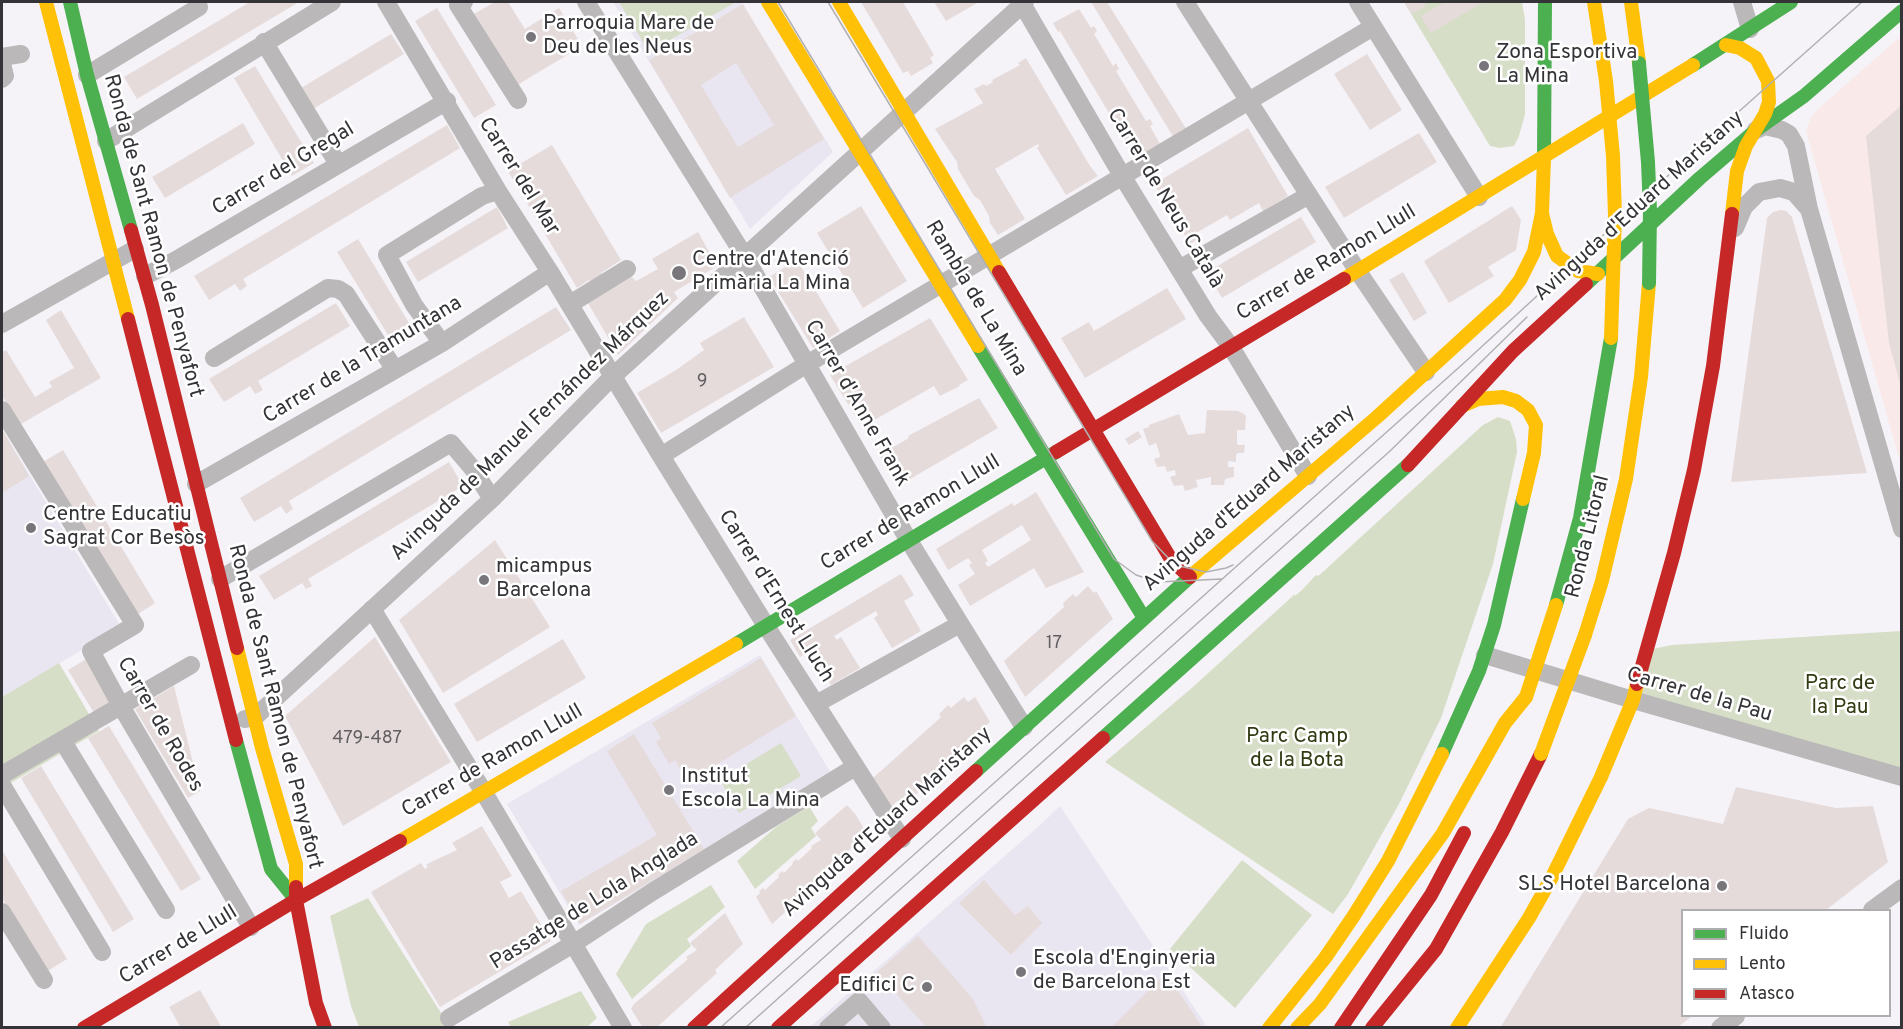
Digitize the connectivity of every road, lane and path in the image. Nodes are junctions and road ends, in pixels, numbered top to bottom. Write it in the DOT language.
graph roads {
  1 [pos="46,2"];
  2 [pos="70,2"];
  3 [pos="332,2"];
  4 [pos="386,2"];
  5 [pos="586,2"];
  6 [pos="768,2"];
  7 [pos="839,2"];
  8 [pos="1023,2"];
  9 [pos="1185,2"];
  10 [pos="1358,2"];
  11 [pos="1545,2"];
  12 [pos="1594,2"];
  13 [pos="1631,2"];
  14 [pos="1742,2"];
  15 [pos="1791,2"];
  16 [pos="461,3"];
  17 [pos="199,7"];
  18 [pos="1902,11"];
  19 [pos="1373,27"];
  20 [pos="1750,28"];
  21 [pos="264,42"];
  22 [pos="1726,45"];
  23 [pos="21,54"];
  24 [pos="2,57"];
  25 [pos="2,64"];
  26 [pos="87,75"];
  27 [pos="2,79"];
  28 [pos="518,100"];
  29 [pos="1250,101"];
  30 [pos="447,102"];
  31 [pos="905,111"];
  32 [pos="1756,130"];
  33 [pos="106,141"];
  34 [pos="861,152"];
  35 [pos="1544,158"];
  36 [pos="338,164"];
  37 [pos="1123,176"];
  38 [pos="498,191"];
  39 [pos="1309,195"];
  40 [pos="1479,196"];
  41 [pos="1809,209"];
  42 [pos="1542,213"];
  43 [pos="1730,237"];
  44 [pos="135,249"];
  45 [pos="745,256"];
  46 [pos="991,256"];
  47 [pos="113,261"];
  48 [pos="627,269"];
  49 [pos="1179,269"];
  50 [pos="1357,270"];
  51 [pos="550,272"];
  52 [pos="1598,274"];
  53 [pos="145,276"];
  54 [pos="941,284"];
  55 [pos="570,304"];
  56 [pos="2,324"];
  57 [pos="442,343"];
  58 [pos="1231,347"];
  59 [pos="214,358"];
  60 [pos="807,364"];
  61 [pos="395,370"];
  62 [pos="1426,372"];
  63 [pos="612,376"];
  64 [pos="1461,406"];
  65 [pos="2,410"];
  66 [pos="1093,430"];
  67 [pos="661,456"];
  68 [pos="1046,456"];
  69 [pos="1308,476"];
  70 [pos="196,484"];
  71 [pos="492,499"];
  72 [pos="1902,528"];
  73 [pos="909,541"];
  74 [pos="1190,577"];
  75 [pos="220,579"];
  76 [pos="372,609"];
  77 [pos="1144,618"];
  78 [pos="960,624"];
  79 [pos="766,627"];
  80 [pos="1485,655"];
  81 [pos="190,665"];
  82 [pos="1526,697"];
  83 [pos="1633,700"];
  84 [pos="816,705"];
  85 [pos="120,706"];
  86 [pos="255,717"];
  87 [pos="232,723"];
  88 [pos="1024,727"];
  89 [pos="62,740"];
  90 [pos="855,767"];
  91 [pos="1494,770"];
  92 [pos="2,775"];
  93 [pos="1902,777"];
  94 [pos="2,785"];
  95 [pos="483,791"];
  96 [pos="1470,822"];
  97 [pos="902,839"];
  98 [pos="1902,888"];
  99 [pos="296,900"];
  100 [pos="1873,909"];
  101 [pos="166,910"];
  102 [pos="3,918"];
  103 [pos="251,927"];
  104 [pos="573,944"];
  105 [pos="1436,949"];
  106 [pos="102,952"];
  107 [pos="44,980"];
  108 [pos="1320,1004"];
  109 [pos="1735,1017"];
  110 [pos="450,1018"];
  111 [pos="84,1028"];
  112 [pos="325,1028"];
  113 [pos="623,1028"];
  114 [pos="694,1028"];
  115 [pos="778,1028"];
  116 [pos="828,1028"];
  117 [pos="882,1028"];
  118 [pos="1269,1028"];
  119 [pos="1297,1028"];
  120 [pos="1302,1028"];
  121 [pos="1341,1028"];
  122 [pos="1372,1028"];
  123 [pos="1390,1028"];
  124 [pos="1457,1028"];
  125 [pos="1720,1028"];
  1 -- 47 [label="main road, Ronda de Sant Ramon de Penyafort"];
  2 -- 26 [label="main road, Ronda de Sant Ramon de Penyafort"];
  3 -- 21 [label="street"];
  4 -- 30 [label="street, Carrer del Mar"];
  5 -- 45 [label="street"];
  6 -- 34 [label="main road, Rambla de La Mina"];
  7 -- 31 [label="main road, Rambla de La Mina"];
  8 -- 31 [label="street, Avinguda de Manuel Fernández Márquez"];
  8 -- 37 [label="street, Carrer de Neus Català"];
  9 -- 29 [label="street"];
  10 -- 19 [label="street"];
  11 -- 35 [label="main road, Avinguda d'Eduard Maristany"];
  12 -- 82 [label="main road, Ronda Litoral, bridge"];
  13 -- 105 [label="main road, Ronda Litoral, bridge"];
  14 -- 20 [label="street"];
  15 -- 20 [label="main road"];
  16 -- 28 [label="street, Carrer del Mar"];
  17 -- 26 [label="street"];
  18 -- 32 [label="main road, Avinguda d'Eduard Maristany"];
  19 -- 29 [label="street"];
  19 -- 40 [label="street"];
  20 -- 22 [label="main road"];
  21 -- 33 [label="street"];
  21 -- 36 [label="street"];
  22 -- 32 [label="main road"];
  22 -- 35 [label="main road"];
  23 -- 24 [label="street"];
  25 -- 27 [label="street"];
  26 -- 33 [label="main road, Ronda de Sant Ramon de Penyafort"];
  29 -- 37 [label="street"];
  29 -- 39 [label="street"];
  30 -- 36 [label="street, Carrer del Gregal"];
  30 -- 38 [label="street, Carrer del Mar"];
  31 -- 34 [label="street, Avinguda de Manuel Fernández Márquez"];
  31 -- 46 [label="main road, Rambla de La Mina"];
  32 -- 41 [label="street"];
  32 -- 43 [label="main road"];
  32 -- 52 [label="main road, Avinguda d'Eduard Maristany"];
  33 -- 44 [label="main road, Ronda de Sant Ramon de Penyafort"];
  34 -- 45 [label="street, Avinguda de Manuel Fernández Márquez"];
  34 -- 54 [label="main road, Rambla de La Mina"];
  35 -- 40 [label="main road, Carrer de Ramon Llull"];
  35 -- 42 [label="main road, Avinguda d'Eduard Maristany"];
  36 -- 53 [label="street, Carrer del Gregal"];
  37 -- 46 [label="street"];
  37 -- 49 [label="street, Carrer de Neus Català"];
  38 -- 51 [label="street, Carrer del Mar"];
  38 -- 57 [label="street"];
  39 -- 49 [label="street"];
  39 -- 50 [label="street"];
  40 -- 50 [label="main road, Carrer de Ramon Llull"];
  41 -- 43 [label="street"];
  41 -- 72 [label="street"];
  42 -- 52 [label="main road"];
  42 -- 62 [label="main road, Avinguda d'Eduard Maristany"];
  43 -- 83 [label="main road"];
  44 -- 47 [label="street"];
  44 -- 53 [label="main road, Ronda de Sant Ramon de Penyafort"];
  45 -- 60 [label="street, Carrer d'Anne Frank"];
  45 -- 63 [label="street, Avinguda de Manuel Fernández Márquez"];
  46 -- 54 [label="street"];
  46 -- 66 [label="main road, Rambla de La Mina"];
  47 -- 56 [label="street"];
  47 -- 87 [label="main road, Ronda de Sant Ramon de Penyafort"];
  48 -- 55 [label="street"];
  49 -- 58 [label="street, Carrer de Neus Català"];
  50 -- 58 [label="main road, Carrer de Ramon Llull"];
  50 -- 62 [label="street"];
  51 -- 55 [label="street, Carrer del Mar"];
  51 -- 57 [label="street, Carrer de la Tramuntana"];
  52 -- 64 [label="main road, Avinguda d'Eduard Maristany"];
  53 -- 70 [label="main road, Ronda de Sant Ramon de Penyafort"];
  54 -- 60 [label="street"];
  54 -- 68 [label="main road, Rambla de La Mina"];
  55 -- 63 [label="street, Carrer del Mar"];
  57 -- 61 [label="street, Carrer de la Tramuntana"];
  58 -- 66 [label="main road, Carrer de Ramon Llull"];
  58 -- 69 [label="street, Carrer de Neus Català"];
  59 -- 61 [label="street"];
  60 -- 67 [label="street"];
  60 -- 73 [label="street, Carrer d'Anne Frank"];
  61 -- 70 [label="street, Carrer de la Tramuntana"];
  62 -- 69 [label="main road, Avinguda d'Eduard Maristany"];
  63 -- 67 [label="street, Carrer d'Ernest Lluch"];
  63 -- 71 [label="street, Avinguda de Manuel Fernández Márquez"];
  64 -- 80 [label="main road"];
  64 -- 115 [label="main road, Avinguda d'Eduard Maristany"];
  65 -- 85 [label="street, Carrer de Rodes"];
  66 -- 68 [label="main road, Carrer de Ramon Llull"];
  66 -- 74 [label="main road, Rambla de La Mina"];
  67 -- 79 [label="street, Carrer d'Ernest Lluch"];
  68 -- 73 [label="main road, Carrer de Ramon Llull"];
  68 -- 77 [label="main road, Rambla de La Mina"];
  69 -- 74 [label="main road, Avinguda d'Eduard Maristany"];
  70 -- 75 [label="main road, Ronda de Sant Ramon de Penyafort"];
  71 -- 75 [label="street"];
  71 -- 76 [label="street, Avinguda de Manuel Fernández Márquez"];
  73 -- 78 [label="street, Carrer d'Anne Frank"];
  73 -- 79 [label="main road, Carrer de Ramon Llull"];
  74 -- 77 [label="main road, Avinguda d'Eduard Maristany"];
  75 -- 86 [label="main road, Ronda de Sant Ramon de Penyafort"];
  76 -- 86 [label="street, Avinguda de Manuel Fernández Márquez"];
  76 -- 95 [label="street"];
  77 -- 88 [label="main road, Avinguda d'Eduard Maristany"];
  78 -- 84 [label="street"];
  78 -- 88 [label="street, Carrer d'Anne Frank"];
  79 -- 84 [label="street, Carrer d'Ernest Lluch"];
  79 -- 95 [label="main road, Carrer de Ramon Llull"];
  80 -- 83 [label="street, Carrer de la Pau"];
  80 -- 118 [label="main road"];
  81 -- 85 [label="street"];
  82 -- 91 [label="main road, Ronda Litoral"];
  82 -- 108 [label="main road"];
  83 -- 93 [label="street, Carrer de la Pau"];
  83 -- 124 [label="main road"];
  84 -- 90 [label="street, Carrer d'Ernest Lluch"];
  85 -- 89 [label="street"];
  85 -- 103 [label="street, Carrer de Rodes"];
  86 -- 87 [label="street"];
  86 -- 99 [label="main road, Ronda de Sant Ramon de Penyafort"];
  87 -- 99 [label="main road, Ronda de Sant Ramon de Penyafort"];
  88 -- 97 [label="main road, Avinguda d'Eduard Maristany"];
  89 -- 92 [label="street"];
  89 -- 101 [label="street"];
  90 -- 97 [label="street, Carrer d'Ernest Lluch"];
  90 -- 104 [label="street, Passatge de Lola Anglada"];
  94 -- 106 [label="street"];
  95 -- 99 [label="main road, Carrer de Ramon Llull"];
  95 -- 104 [label="street"];
  96 -- 121 [label="main road"];
  97 -- 114 [label="main road, Avinguda d'Eduard Maristany"];
  98 -- 100 [label="street"];
  99 -- 103 [label="main road, Carrer de Llull"];
  99 -- 112 [label="main road"];
  102 -- 107 [label="street"];
  103 -- 111 [label="main road, Carrer de Llull"];
  104 -- 110 [label="street, Passatge de Lola Anglada"];
  104 -- 113 [label="street"];
  105 -- 122 [label="main road, Ronda Litoral"];
  105 -- 123 [label="main road"];
  108 -- 119 [label="main road"];
  108 -- 120 [label="main road"];
  109 -- 125 [label="street"];
  116 -- 117 [label="street"];
}
